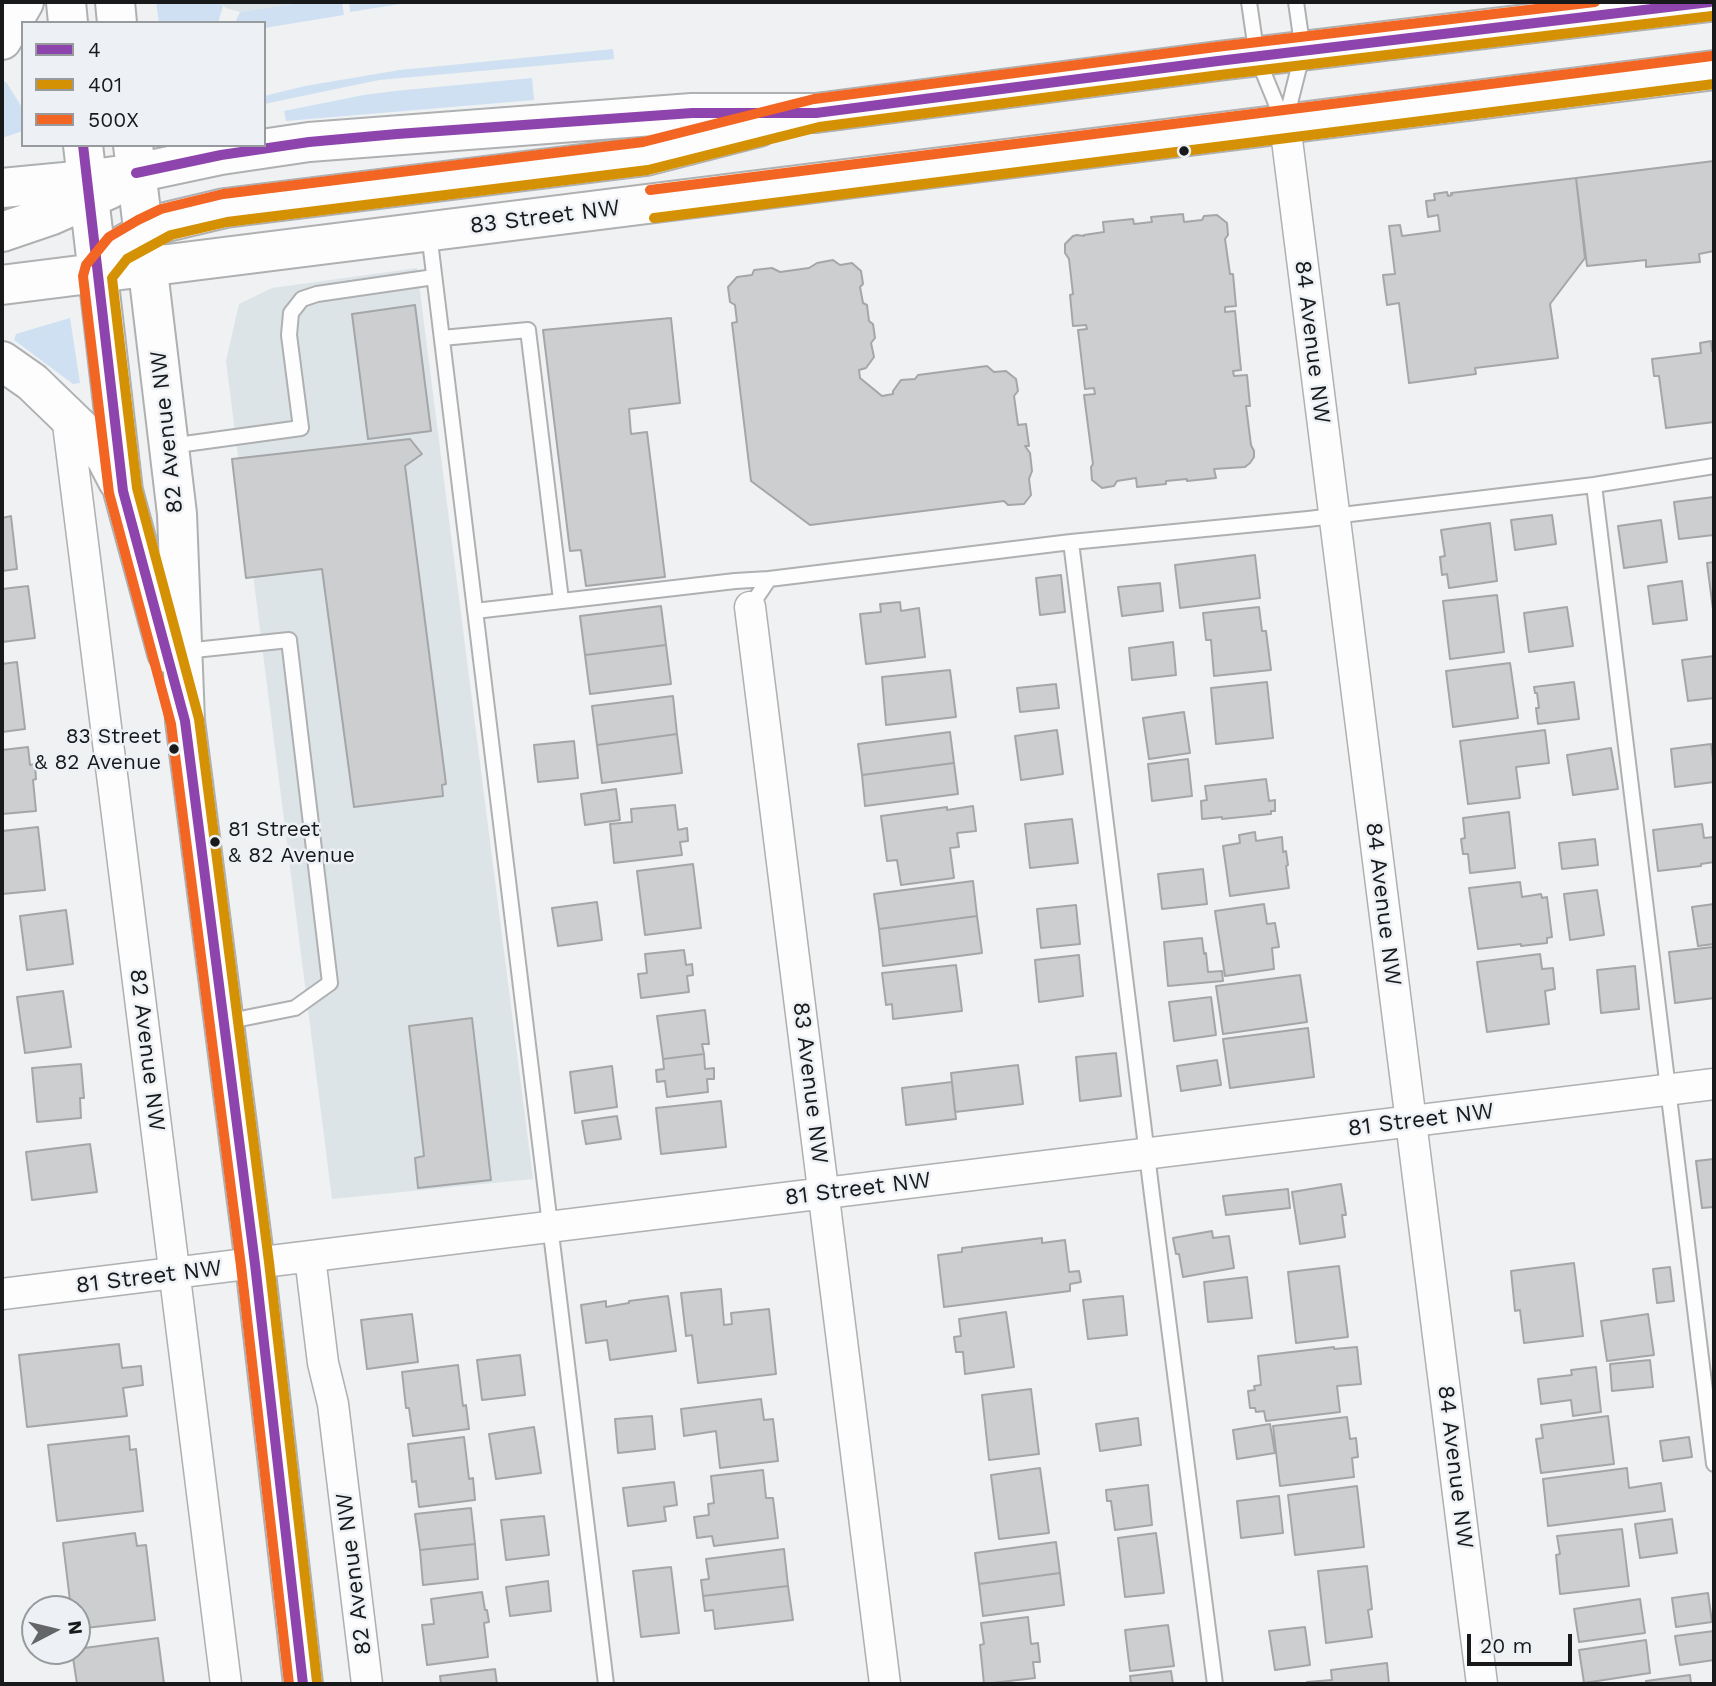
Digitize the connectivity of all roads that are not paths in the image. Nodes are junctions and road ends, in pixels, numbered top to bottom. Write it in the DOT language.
graph roads {
  1 [pos="23,2"];
  2 [pos="66,2"];
  3 [pos="115,2"];
  4 [pos="1249,2"];
  5 [pos="1296,2"];
  6 [pos="1710,2"];
  7 [pos="68,21"];
  8 [pos="117,21"];
  9 [pos="2,40"];
  10 [pos="1303,51"];
  11 [pos="1257,57"];
  12 [pos="1714,70"];
  13 [pos="816,113"];
  14 [pos="1284,124"];
  15 [pos="134,159"];
  16 [pos="86,175"];
  17 [pos="2,188"];
  18 [pos="2,232"];
  19 [pos="429,232"];
  20 [pos="146,250"];
  21 [pos="97,274"];
  22 [pos="434,277"];
  23 [pos="2,285"];
  24 [pos="442,338"];
  25 [pos="2,361"];
  26 [pos="67,416"];
  27 [pos="169,446"];
  28 [pos="1714,466"];
  29 [pos="1594,485"];
  30 [pos="123,491"];
  31 [pos="1334,516"];
  32 [pos="1071,542"];
  33 [pos="769,579"];
  34 [pos="561,600"];
  35 [pos="750,607"];
  36 [pos="475,611"];
  37 [pos="183,651"];
  38 [pos="185,721"];
  39 [pos="224,1022"];
  40 [pos="1714,1084"];
  41 [pos="1669,1090"];
  42 [pos="1411,1122"];
  43 [pos="1146,1153"];
  44 [pos="824,1193"];
  45 [pos="550,1228"];
  46 [pos="310,1257"];
  47 [pos="256,1264"];
  48 [pos="176,1274"];
  49 [pos="2,1294"];
  50 [pos="1714,1464"];
  51 [pos="226,1684"];
  52 [pos="303,1684"];
  53 [pos="367,1684"];
  54 [pos="606,1684"];
  55 [pos="885,1684"];
  56 [pos="1215,1684"];
  57 [pos="1482,1684"];
  1 -- 9 [label="main road"];
  2 -- 7 [label="main road"];
  3 -- 8 [label="main road"];
  4 -- 11 [label="lane"];
  5 -- 10 [label="lane"];
  6 -- 10 [label="main road"];
  10 -- 11 [label="main road"];
  10 -- 14 [label="lane"];
  11 -- 13 [label="main road"];
  11 -- 14 [label="lane"];
  12 -- 14 [label="main road, 83 Street NW"];
  13 -- 15 [label="main road"];
  13 -- 20 [label="main road"];
  14 -- 19 [label="main road, 83 Street NW"];
  14 -- 31 [label="street, 84 Avenue NW"];
  15 -- 16 [label="main road"];
  15 -- 20 [label="main road, 82 Avenue NW"];
  16 -- 17 [label="main road"];
  16 -- 18 [label="main road"];
  16 -- 21 [label="main road, 82 Avenue NW"];
  19 -- 20 [label="main road, 83 Street NW"];
  19 -- 22 [label="lane"];
  20 -- 21 [label="main road, 83 Street NW"];
  20 -- 27 [label="main road, 82 Avenue NW"];
  21 -- 23 [label="main road, 83 Street NW"];
  21 -- 30 [label="main road, 82 Avenue NW"];
  22 -- 24 [label="lane"];
  22 -- 27 [label="lane"];
  24 -- 34 [label="lane"];
  24 -- 36 [label="lane"];
  25 -- 26 [label="main road"];
  26 -- 30 [label="main road"];
  26 -- 48 [label="street, 82 Avenue NW"];
  27 -- 37 [label="main road, 82 Avenue NW"];
  28 -- 29 [label="lane"];
  29 -- 31 [label="lane"];
  29 -- 41 [label="lane"];
  30 -- 38 [label="main road, 82 Avenue NW"];
  31 -- 32 [label="lane"];
  31 -- 42 [label="street, 84 Avenue NW"];
  32 -- 33 [label="lane"];
  32 -- 43 [label="lane"];
  33 -- 34 [label="lane"];
  33 -- 35 [label="lane"];
  34 -- 36 [label="lane"];
  35 -- 44 [label="street, 83 Avenue NW"];
  36 -- 45 [label="lane"];
  37 -- 38 [label="main road, 82 Avenue NW"];
  37 -- 39 [label="lane"];
  38 -- 39 [label="main road, 82 Avenue NW"];
  39 -- 47 [label="main road, 82 Avenue NW"];
  40 -- 41 [label="street, 81 Street NW"];
  41 -- 42 [label="street, 81 Street NW"];
  41 -- 50 [label="lane"];
  42 -- 43 [label="street, 81 Street NW"];
  42 -- 57 [label="street, 84 Avenue NW"];
  43 -- 44 [label="street, 81 Street NW"];
  43 -- 56 [label="lane"];
  44 -- 45 [label="street, 81 Street NW"];
  44 -- 55 [label="street, 83 Avenue NW"];
  45 -- 46 [label="street, 81 Street NW"];
  45 -- 54 [label="lane"];
  46 -- 47 [label="street, 81 Street NW"];
  46 -- 53 [label="street, 82 Avenue NW"];
  47 -- 48 [label="street, 81 Street NW"];
  47 -- 52 [label="main road, 82 Avenue NW"];
  48 -- 49 [label="street, 81 Street NW"];
  48 -- 51 [label="street, 82 Avenue NW"];
}
